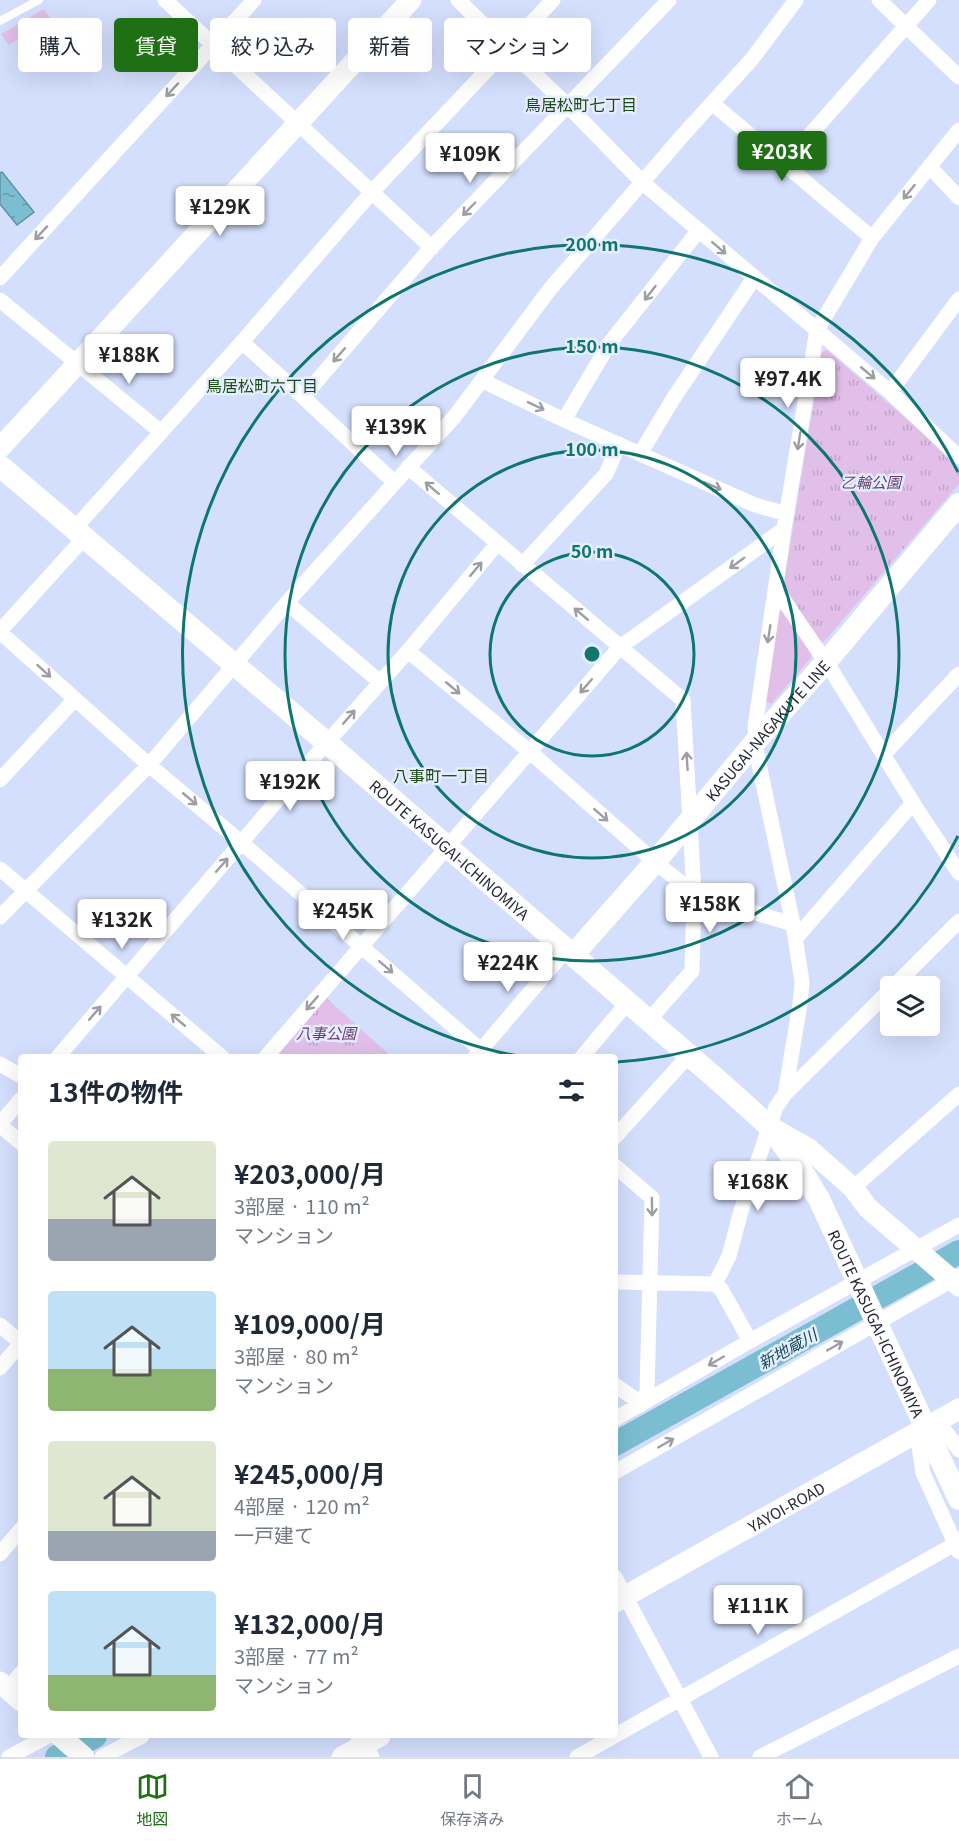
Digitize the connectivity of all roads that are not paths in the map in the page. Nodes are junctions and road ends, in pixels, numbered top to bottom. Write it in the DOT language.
graph roads {
  1 [pos="39,0"];
  2 [pos="165,0"];
  3 [pos="254,0"];
  4 [pos="411,0"];
  5 [pos="458,0"];
  6 [pos="553,0"];
  7 [pos="669,0"];
  8 [pos="796,0"];
  9 [pos="879,0"];
  10 [pos="929,0"];
  11 [pos="238,18"];
  12 [pos="476,18"];
  13 [pos="536,18"];
  14 [pos="0,21"];
  15 [pos="906,25"];
  16 [pos="210,43"];
  17 [pos="210,49"];
  18 [pos="241,72"];
  19 [pos="485,72"];
  20 [pos="532,72"];
  21 [pos="959,77"];
  22 [pos="712,103"];
  23 [pos="568,106"];
  24 [pos="298,125"];
  25 [pos="959,130"];
  26 [pos="785,163"];
  27 [pos="930,167"];
  28 [pos="642,183"];
  29 [pos="371,193"];
  30 [pos="959,198"];
  31 [pos="699,230"];
  32 [pos="872,238"];
  33 [pos="432,248"];
  34 [pos="0,278"];
  35 [pos="754,278"];
  36 [pos="959,299"];
  37 [pos="0,300"];
  38 [pos="817,330"];
  39 [pos="242,342"];
  40 [pos="77,364"];
  41 [pos="483,381"];
  42 [pos="890,392"];
  43 [pos="303,397"];
  44 [pos="564,420"];
  45 [pos="161,432"];
  46 [pos="619,444"];
  47 [pos="0,448"];
  48 [pos="640,454"];
  49 [pos="959,457"];
  50 [pos="0,466"];
  51 [pos="408,467"];
  52 [pos="394,482"];
  53 [pos="959,504"];
  54 [pos="786,521"];
  55 [pos="80,533"];
  56 [pos="497,544"];
  57 [pos="522,565"];
  58 [pos="776,589"];
  59 [pos="287,603"];
  60 [pos="0,631"];
  61 [pos="620,647"];
  62 [pos="408,651"];
  63 [pos="826,662"];
  64 [pos="235,666"];
  65 [pos="959,674"];
  66 [pos="380,682"];
  67 [pos="75,699"];
  68 [pos="756,741"];
  69 [pos="327,743"];
  70 [pos="529,751"];
  71 [pos="884,754"];
  72 [pos="149,765"];
  73 [pos="0,780"];
  74 [pos="913,803"];
  75 [pos="691,819"];
  76 [pos="242,843"];
  77 [pos="446,847"];
  78 [pos="655,862"];
  79 [pos="0,869"];
  80 [pos="959,873"];
  81 [pos="27,891"];
  82 [pos="694,893"];
  83 [pos="0,917"];
  84 [pos="959,921"];
  85 [pos="795,931"];
  86 [pos="361,946"];
  87 [pos="570,953"];
  88 [pos="127,976"];
  89 [pos="904,976"];
  90 [pos="880,1000"];
  91 [pos="628,1002"];
  92 [pos="649,1020"];
  93 [pos="60,1054"];
  94 [pos="218,1054"];
  95 [pos="268,1054"];
  96 [pos="481,1054"];
  97 [pos="483,1054"];
  98 [pos="585,1054"];
  99 [pos="689,1054"];
  100 [pos="0,1064"];
  101 [pos="18,1074"];
  102 [pos="785,1094"];
  103 [pos="959,1094"];
  104 [pos="18,1104"];
  105 [pos="0,1125"];
  106 [pos="770,1127"];
  107 [pos="618,1134"];
  108 [pos="18,1140"];
  109 [pos="618,1169"];
  110 [pos="853,1188"];
  111 [pos="959,1225"];
  112 [pos="918,1251"];
  113 [pos="954,1279"];
  114 [pos="618,1282"];
  115 [pos="651,1282"];
  116 [pos="715,1284"];
  117 [pos="860,1284"];
  118 [pos="875,1319"];
  119 [pos="0,1325"];
  120 [pos="18,1340"];
  121 [pos="750,1341"];
  122 [pos="18,1347"];
  123 [pos="0,1368"];
  124 [pos="618,1387"];
  125 [pos="642,1404"];
  126 [pos="959,1409"];
  127 [pos="618,1417"];
  128 [pos="926,1428"];
  129 [pos="950,1456"];
  130 [pos="618,1470"];
  131 [pos="959,1499"];
  132 [pos="18,1532"];
  133 [pos="957,1548"];
  134 [pos="1,1550"];
  135 [pos="620,1599"];
  136 [pos="959,1656"];
  137 [pos="679,1700"];
  138 [pos="618,1734"];
  139 [pos="44,1738"];
  140 [pos="62,1738"];
  141 [pos="137,1738"];
  142 [pos="611,1738"];
  143 [pos="369,1743"];
  144 [pos="9,1757"];
  145 [pos="84,1757"];
  146 [pos="102,1757"];
  147 [pos="342,1757"];
  148 [pos="577,1757"];
  149 [pos="711,1757"];
  150 [pos="760,1757"];
  1 -- 14 [label="lane"];
  2 -- 16 [label="street"];
  3 -- 11 [label="street"];
  4 -- 24 [label="main road"];
  5 -- 12 [label="street"];
  6 -- 13 [label="street"];
  7 -- 23 [label="street"];
  8 -- 22 [label="street"];
  9 -- 15 [label="street"];
  10 -- 15 [label="street"];
  15 -- 21 [label="street"];
  15 -- 26 [label="street"];
  17 -- 34 [label="street, one-way"];
  18 -- 24 [label="street"];
  19 -- 29 [label="street"];
  20 -- 23 [label="street"];
  22 -- 26 [label="street"];
  22 -- 28 [label="street"];
  23 -- 28 [label="street"];
  23 -- 33 [label="street, one-way"];
  24 -- 29 [label="street"];
  24 -- 40 [label="main road"];
  25 -- 27 [label="street"];
  26 -- 32 [label="street"];
  27 -- 30 [label="street"];
  27 -- 32 [label="street, one-way"];
  28 -- 31 [label="street"];
  28 -- 41 [label="street"];
  29 -- 33 [label="street"];
  29 -- 39 [label="street"];
  31 -- 35 [label="street, one-way"];
  31 -- 44 [label="street, one-way"];
  32 -- 38 [label="street"];
  33 -- 43 [label="street, one-way"];
  35 -- 38 [label="street"];
  35 -- 48 [label="street"];
  36 -- 42 [label="street"];
  37 -- 40 [label="street"];
  38 -- 42 [label="street, one-way"];
  38 -- 54 [label="street, one-way"];
  39 -- 43 [label="street"];
  39 -- 45 [label="street"];
  40 -- 45 [label="street"];
  40 -- 47 [label="main road"];
  41 -- 44 [label="street, one-way"];
  41 -- 51 [label="street"];
  42 -- 49 [label="street"];
  43 -- 52 [label="street"];
  44 -- 46 [label="street"];
  45 -- 55 [label="street"];
  46 -- 48 [label="street"];
  46 -- 57 [label="street"];
  48 -- 54 [label="street, one-way"];
  50 -- 55 [label="main road, ROUTE KASUGAI-ICHINOMIYA"];
  51 -- 52 [label="street"];
  56 -- 51 [label="street, one-way"];
  52 -- 59 [label="street"];
  53 -- 63 [label="main road, KASUGAI-NAGAKUTE LINE"];
  54 -- 58 [label="street"];
  54 -- 61 [label="street, one-way"];
  55 -- 60 [label="street"];
  55 -- 64 [label="main road, ROUTE KASUGAI-ICHINOMIYA"];
  56 -- 57 [label="street"];
  62 -- 56 [label="street, one-way"];
  61 -- 57 [label="street, one-way"];
  58 -- 63 [label="street"];
  58 -- 68 [label="street, one-way"];
  59 -- 64 [label="street"];
  59 -- 66 [label="street"];
  60 -- 67 [label="street, one-way"];
  61 -- 70 [label="street, one-way"];
  75 -- 61 [label="street, one-way"];
  62 -- 66 [label="street"];
  62 -- 70 [label="street, one-way"];
  63 -- 68 [label="main road, KASUGAI-NAGAKUTE LINE"];
  63 -- 71 [label="street"];
  64 -- 69 [label="main road, ROUTE KASUGAI-ICHINOMIYA"];
  64 -- 72 [label="street"];
  65 -- 71 [label="street"];
  69 -- 66 [label="street, one-way"];
  67 -- 72 [label="street"];
  67 -- 73 [label="street"];
  68 -- 75 [label="main road, KASUGAI-NAGAKUTE LINE"];
  68 -- 85 [label="street"];
  69 -- 76 [label="street"];
  69 -- 77 [label="main road, ROUTE KASUGAI-ICHINOMIYA"];
  70 -- 77 [label="street"];
  70 -- 78 [label="street, one-way"];
  71 -- 74 [label="street"];
  72 -- 76 [label="street, one-way"];
  72 -- 81 [label="street"];
  74 -- 80 [label="street"];
  74 -- 85 [label="street"];
  75 -- 78 [label="main road, KASUGAI-NAGAKUTE LINE"];
  75 -- 82 [label="street"];
  76 -- 86 [label="street"];
  88 -- 76 [label="street, one-way"];
  77 -- 86 [label="street"];
  77 -- 87 [label="main road, ROUTE KASUGAI-ICHINOMIYA"];
  78 -- 82 [label="street"];
  78 -- 87 [label="main road, KASUGAI-NAGAKUTE LINE"];
  79 -- 81 [label="street"];
  81 -- 83 [label="street"];
  81 -- 88 [label="street"];
  82 -- 85 [label="street"];
  82 -- 92 [label="street"];
  84 -- 89 [label="street"];
  85 -- 102 [label="street"];
  86 -- 95 [label="street, one-way"];
  86 -- 96 [label="street, one-way"];
  87 -- 91 [label="main road, ROUTE KASUGAI-ICHINOMIYA"];
  87 -- 97 [label="street"];
  93 -- 88 [label="street, one-way"];
  94 -- 88 [label="street, one-way"];
  90 -- 102 [label="street"];
  91 -- 92 [label="main road, ROUTE KASUGAI-ICHINOMIYA"];
  91 -- 98 [label="street"];
  92 -- 99 [label="main road, ROUTE KASUGAI-ICHINOMIYA"];
  99 -- 106 [label="main road, ROUTE KASUGAI-ICHINOMIYA"];
  99 -- 107 [label="street"];
  100 -- 101 [label="street"];
  102 -- 106 [label="street"];
  103 -- 110 [label="street"];
  104 -- 105 [label="street"];
  105 -- 108 [label="street"];
  106 -- 110 [label="main road"];
  106 -- 116 [label="street"];
  106 -- 117 [label="main road, ROUTE KASUGAI-ICHINOMIYA"];
  109 -- 115 [label="street, one-way"];
  110 -- 112 [label="main road"];
  111 -- 112 [label="street"];
  112 -- 113 [label="main road"];
  112 -- 117 [label="street"];
  113 -- 118 [label="street"];
  114 -- 115 [label="street"];
  115 -- 116 [label="street"];
  115 -- 125 [label="street"];
  116 -- 121 [label="street"];
  117 -- 118 [label="main road, ROUTE KASUGAI-ICHINOMIYA"];
  117 -- 121 [label="street"];
  118 -- 128 [label="main road, ROUTE KASUGAI-ICHINOMIYA"];
  130 -- 118 [label="street, one-way"];
  119 -- 120 [label="street"];
  121 -- 125 [label="street, one-way"];
  122 -- 123 [label="street"];
  124 -- 125 [label="street"];
  125 -- 127 [label="street"];
  126 -- 128 [label="main road, YAYOI-ROAD"];
  128 -- 129 [label="main road, ROUTE KASUGAI-ICHINOMIYA"];
  128 -- 133 [label="street"];
  128 -- 135 [label="main road, YAYOI-ROAD"];
  129 -- 131 [label="main road, ROUTE KASUGAI-ICHINOMIYA"];
  132 -- 134 [label="street"];
  133 -- 137 [label="street"];
  135 -- 137 [label="street"];
  136 -- 150 [label="street"];
  137 -- 138 [label="street"];
  137 -- 149 [label="street"];
  139 -- 144 [label="street"];
  140 -- 145 [label="main road"];
  141 -- 146 [label="street"];
  142 -- 148 [label="street"];
  143 -- 147 [label="main road"];
}
